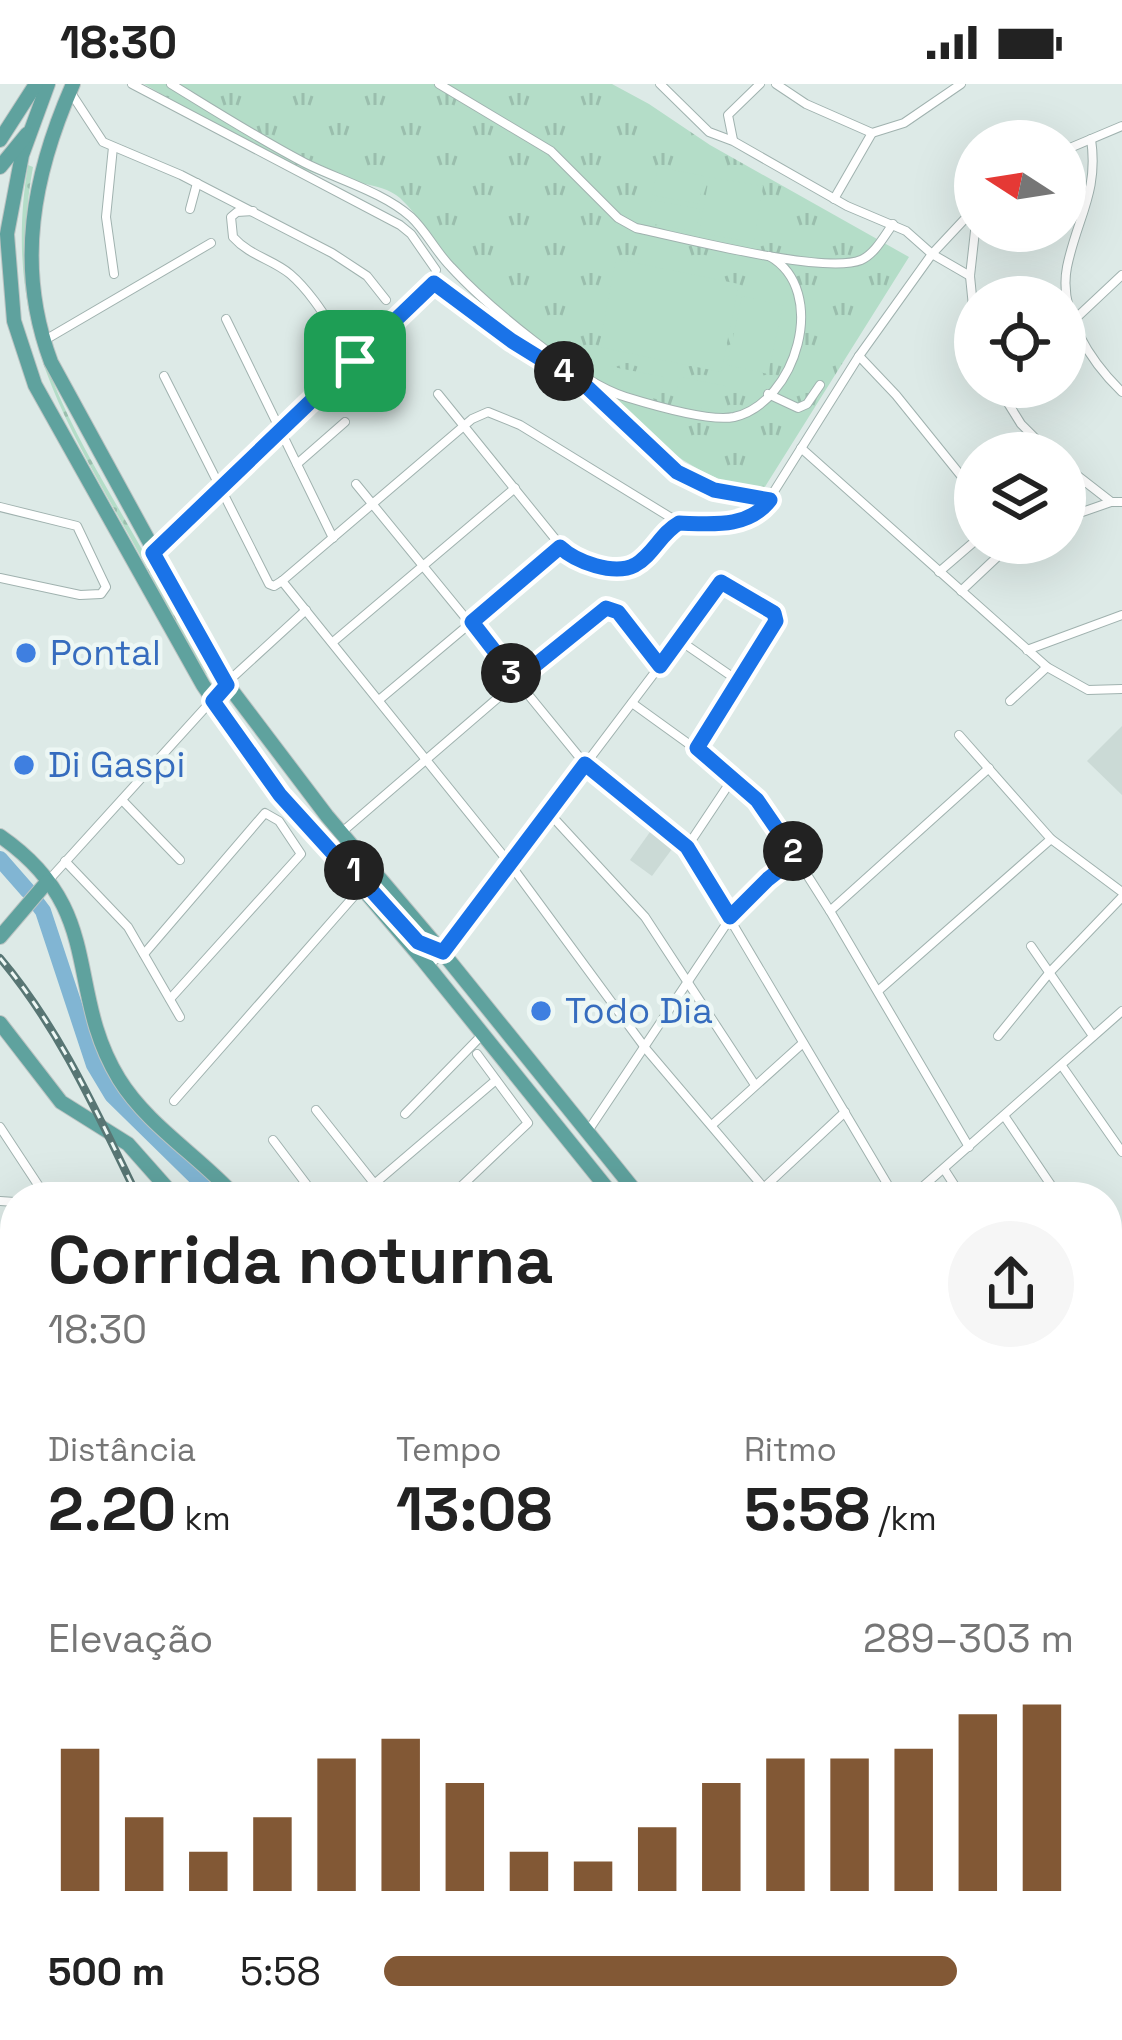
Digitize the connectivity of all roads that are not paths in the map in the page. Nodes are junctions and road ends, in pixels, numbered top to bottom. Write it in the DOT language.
graph roads {
  1 [pos="36,84"];
  2 [pos="48,84"];
  3 [pos="132,84"];
  4 [pos="171,84"];
  5 [pos="439,84"];
  6 [pos="660,84"];
  7 [pos="760,84"];
  8 [pos="776,84"];
  9 [pos="961,84"];
  10 [pos="72,88"];
  11 [pos="55,122"];
  12 [pos="1122,126"];
  13 [pos="31,131"];
  14 [pos="1,133"];
  15 [pos="872,133"];
  16 [pos="1091,139"];
  17 [pos="733,141"];
  18 [pos="1086,141"];
  19 [pos="113,147"];
  20 [pos="0,167"];
  21 [pos="197,183"];
  22 [pos="834,199"];
  23 [pos="190,209"];
  24 [pos="254,212"];
  25 [pos="892,224"];
  26 [pos="954,230"];
  27 [pos="212,242"];
  28 [pos="973,252"];
  29 [pos="932,254"];
  30 [pos="769,256"];
  31 [pos="436,270"];
  32 [pos="114,274"];
  33 [pos="1122,275"];
  34 [pos="970,276"];
  35 [pos="1067,276"];
  36 [pos="386,300"];
  37 [pos="1086,309"];
  38 [pos="226,319"];
  39 [pos="43,340"];
  40 [pos="1086,349"];
  41 [pos="859,356"];
  42 [pos="355,361"];
  43 [pos="164,376"];
  44 [pos="820,386"];
  45 [pos="1122,392"];
  46 [pos="438,394"];
  47 [pos="768,394"];
  48 [pos="1012,408"];
  49 [pos="345,422"];
  50 [pos="464,426"];
  51 [pos="1030,432"];
  52 [pos="281,433"];
  53 [pos="801,448"];
  54 [pos="296,464"];
  55 [pos="954,467"];
  56 [pos="356,484"];
  57 [pos="1086,484"];
  58 [pos="515,488"];
  59 [pos="221,489"];
  60 [pos="770,500"];
  61 [pos="1117,502"];
  62 [pos="375,504"];
  63 [pos="0,507"];
  64 [pos="1086,512"];
  65 [pos="679,523"];
  66 [pos="333,538"];
  67 [pos="560,547"];
  68 [pos="153,553"];
  69 [pos="954,559"];
  70 [pos="425,563"];
  71 [pos="990,564"];
  72 [pos="939,572"];
  73 [pos="0,578"];
  74 [pos="282,581"];
  75 [pos="961,591"];
  76 [pos="306,610"];
  77 [pos="1122,615"];
  78 [pos="472,622"];
  79 [pos="679,640"];
  80 [pos="333,642"];
  81 [pos="1025,651"];
  82 [pos="660,666"];
  83 [pos="1047,667"];
  84 [pos="517,680"];
  85 [pos="737,681"];
  86 [pos="227,685"];
  87 [pos="1122,689"];
  88 [pos="379,700"];
  89 [pos="213,701"];
  90 [pos="1010,701"];
  91 [pos="632,703"];
  92 [pos="958,735"];
  93 [pos="697,748"];
  94 [pos="425,758"];
  95 [pos="585,764"];
  96 [pos="988,768"];
  97 [pos="733,778"];
  98 [pos="122,800"];
  99 [pos="549,813"];
  100 [pos="341,832"];
  101 [pos="0,836"];
  102 [pos="1051,839"];
  103 [pos="687,847"];
  104 [pos="796,857"];
  105 [pos="29,859"];
  106 [pos="180,860"];
  107 [pos="340,861"];
  108 [pos="62,864"];
  109 [pos="510,864"];
  110 [pos="47,882"];
  111 [pos="362,886"];
  112 [pos="1122,894"];
  113 [pos="830,911"];
  114 [pos="730,917"];
  115 [pos="0,938"];
  116 [pos="1031,946"];
  117 [pos="443,952"];
  118 [pos="144,954"];
  119 [pos="428,966"];
  120 [pos="1049,972"];
  121 [pos="686,982"];
  122 [pos="878,991"];
  123 [pos="170,998"];
  124 [pos="1122,1010"];
  125 [pos="180,1017"];
  126 [pos="0,1022"];
  127 [pos="482,1035"];
  128 [pos="998,1036"];
  129 [pos="1093,1036"];
  130 [pos="803,1043"];
  131 [pos="646,1049"];
  132 [pos="477,1054"];
  133 [pos="1062,1066"];
  134 [pos="496,1080"];
  135 [pos="755,1084"];
  136 [pos="174,1101"];
  137 [pos="316,1110"];
  138 [pos="844,1112"];
  139 [pos="405,1114"];
  140 [pos="1005,1117"];
  141 [pos="712,1125"];
  142 [pos="0,1127"];
  143 [pos="587,1132"];
  144 [pos="273,1140"];
  145 [pos="969,1147"];
  146 [pos="1122,1152"];
  147 [pos="944,1169"];
  148 [pos="36,1182"];
  149 [pos="162,1182"];
  150 [pos="220,1182"];
  151 [pos="305,1182"];
  152 [pos="374,1182"];
  153 [pos="378,1182"];
  154 [pos="466,1182"];
  155 [pos="600,1182"];
  156 [pos="628,1182"];
  157 [pos="759,1182"];
  158 [pos="770,1182"];
  159 [pos="886,1182"];
  160 [pos="929,1182"];
  161 [pos="952,1182"];
  162 [pos="1049,1182"];
  1 -- 14 [label="main road"];
  2 -- 13 [label="main road"];
  3 -- 31 [label="street"];
  4 -- 47 [label="street"];
  5 -- 30 [label="street"];
  6 -- 17 [label="street"];
  7 -- 17 [label="street"];
  8 -- 15 [label="street"];
  9 -- 15 [label="street"];
  10 -- 11 [label="main road"];
  10 -- 19 [label="street"];
  11 -- 13 [label="main road"];
  11 -- 39 [label="main road"];
  12 -- 16 [label="street"];
  13 -- 14 [label="street"];
  13 -- 20 [label="main road"];
  13 -- 89 [label="main road"];
  15 -- 22 [label="street"];
  16 -- 18 [label="street"];
  16 -- 35 [label="street"];
  17 -- 22 [label="street"];
  19 -- 21 [label="street"];
  19 -- 32 [label="street"];
  21 -- 23 [label="street"];
  21 -- 24 [label="street"];
  22 -- 25 [label="street"];
  24 -- 36 [label="street"];
  24 -- 42 [label="street"];
  25 -- 29 [label="street"];
  25 -- 30 [label="street"];
  26 -- 29 [label="street"];
  27 -- 39 [label="street"];
  28 -- 34 [label="street"];
  29 -- 34 [label="street"];
  29 -- 41 [label="street"];
  30 -- 47 [label="street"];
  33 -- 37 [label="street"];
  38 -- 52 [label="street"];
  39 -- 68 [label="main road"];
  40 -- 45 [label="street"];
  41 -- 53 [label="street"];
  41 -- 55 [label="street"];
  42 -- 52 [label="street"];
  42 -- 60 [label="street"];
  43 -- 59 [label="street"];
  44 -- 47 [label="street"];
  46 -- 50 [label="street"];
  48 -- 51 [label="street"];
  49 -- 54 [label="street"];
  50 -- 58 [label="street"];
  50 -- 62 [label="street"];
  50 -- 65 [label="street"];
  52 -- 54 [label="street"];
  52 -- 59 [label="street"];
  53 -- 60 [label="street"];
  53 -- 72 [label="street"];
  54 -- 66 [label="street"];
  56 -- 62 [label="street"];
  57 -- 61 [label="street"];
  58 -- 67 [label="street"];
  58 -- 70 [label="street"];
  59 -- 68 [label="street"];
  59 -- 74 [label="street"];
  60 -- 65 [label="street"];
  61 -- 64 [label="street"];
  62 -- 66 [label="street"];
  62 -- 70 [label="street"];
  63 -- 73 [label="street"];
  65 -- 67 [label="street"];
  66 -- 74 [label="street"];
  67 -- 78 [label="street"];
  68 -- 86 [label="main road"];
  69 -- 72 [label="street"];
  70 -- 78 [label="street"];
  70 -- 80 [label="street"];
  71 -- 75 [label="street"];
  72 -- 75 [label="street"];
  74 -- 76 [label="street"];
  75 -- 81 [label="street"];
  76 -- 80 [label="street"];
  76 -- 86 [label="street"];
  77 -- 81 [label="street"];
  78 -- 84 [label="street"];
  78 -- 88 [label="street"];
  79 -- 82 [label="street"];
  79 -- 85 [label="street"];
  79 -- 85 [label="street"];
  80 -- 88 [label="street"];
  81 -- 83 [label="street"];
  82 -- 84 [label="street"];
  82 -- 91 [label="street"];
  83 -- 87 [label="street"];
  83 -- 90 [label="street"];
  84 -- 94 [label="street"];
  84 -- 95 [label="street"];
  85 -- 93 [label="street"];
  86 -- 89 [label="street"];
  86 -- 100 [label="main road"];
  88 -- 94 [label="street"];
  89 -- 98 [label="street"];
  89 -- 107 [label="main road"];
  91 -- 93 [label="street"];
  91 -- 95 [label="street"];
  92 -- 96 [label="street"];
  93 -- 97 [label="street"];
  94 -- 100 [label="street"];
  94 -- 109 [label="street"];
  95 -- 99 [label="street"];
  95 -- 103 [label="street"];
  96 -- 102 [label="street"];
  96 -- 113 [label="street"];
  97 -- 103 [label="street"];
  97 -- 104 [label="street"];
  98 -- 106 [label="street"];
  98 -- 108 [label="street"];
  99 -- 109 [label="street"];
  99 -- 121 [label="street"];
  100 -- 117 [label="main road"];
  101 -- 105 [label="main road"];
  102 -- 112 [label="street"];
  102 -- 122 [label="street"];
  103 -- 114 [label="street"];
  104 -- 113 [label="street"];
  104 -- 114 [label="street"];
  105 -- 108 [label="street"];
  105 -- 110 [label="main road"];
  107 -- 111 [label="main road"];
  107 -- 117 [label="main road"];
  108 -- 110 [label="street"];
  108 -- 118 [label="street"];
  109 -- 117 [label="street"];
  109 -- 131 [label="street"];
  110 -- 115 [label="main road"];
  110 -- 150 [label="main road"];
  111 -- 119 [label="main road"];
  111 -- 136 [label="street"];
  112 -- 120 [label="street"];
  113 -- 122 [label="street"];
  114 -- 121 [label="street"];
  114 -- 130 [label="street"];
  116 -- 120 [label="street"];
  117 -- 119 [label="street"];
  117 -- 143 [label="main road"];
  118 -- 123 [label="street"];
  118 -- 123 [label="street"];
  119 -- 127 [label="main road"];
  120 -- 128 [label="street"];
  120 -- 129 [label="street"];
  121 -- 131 [label="street"];
  121 -- 135 [label="street"];
  122 -- 145 [label="street"];
  123 -- 125 [label="street"];
  124 -- 129 [label="street"];
  126 -- 149 [label="main road"];
  127 -- 139 [label="street"];
  127 -- 155 [label="main road"];
  129 -- 133 [label="street"];
  130 -- 135 [label="street"];
  130 -- 138 [label="street"];
  131 -- 141 [label="street"];
  131 -- 143 [label="street"];
  132 -- 134 [label="street"];
  133 -- 140 [label="street"];
  133 -- 146 [label="street"];
  134 -- 153 [label="street"];
  134 -- 154 [label="street"];
  135 -- 141 [label="street"];
  137 -- 152 [label="street"];
  138 -- 158 [label="street"];
  138 -- 159 [label="street"];
  140 -- 145 [label="street"];
  140 -- 162 [label="street"];
  141 -- 157 [label="street"];
  142 -- 148 [label="street"];
  143 -- 156 [label="main road"];
  144 -- 151 [label="street"];
  145 -- 147 [label="street"];
  147 -- 160 [label="street"];
  147 -- 161 [label="street"];
}
